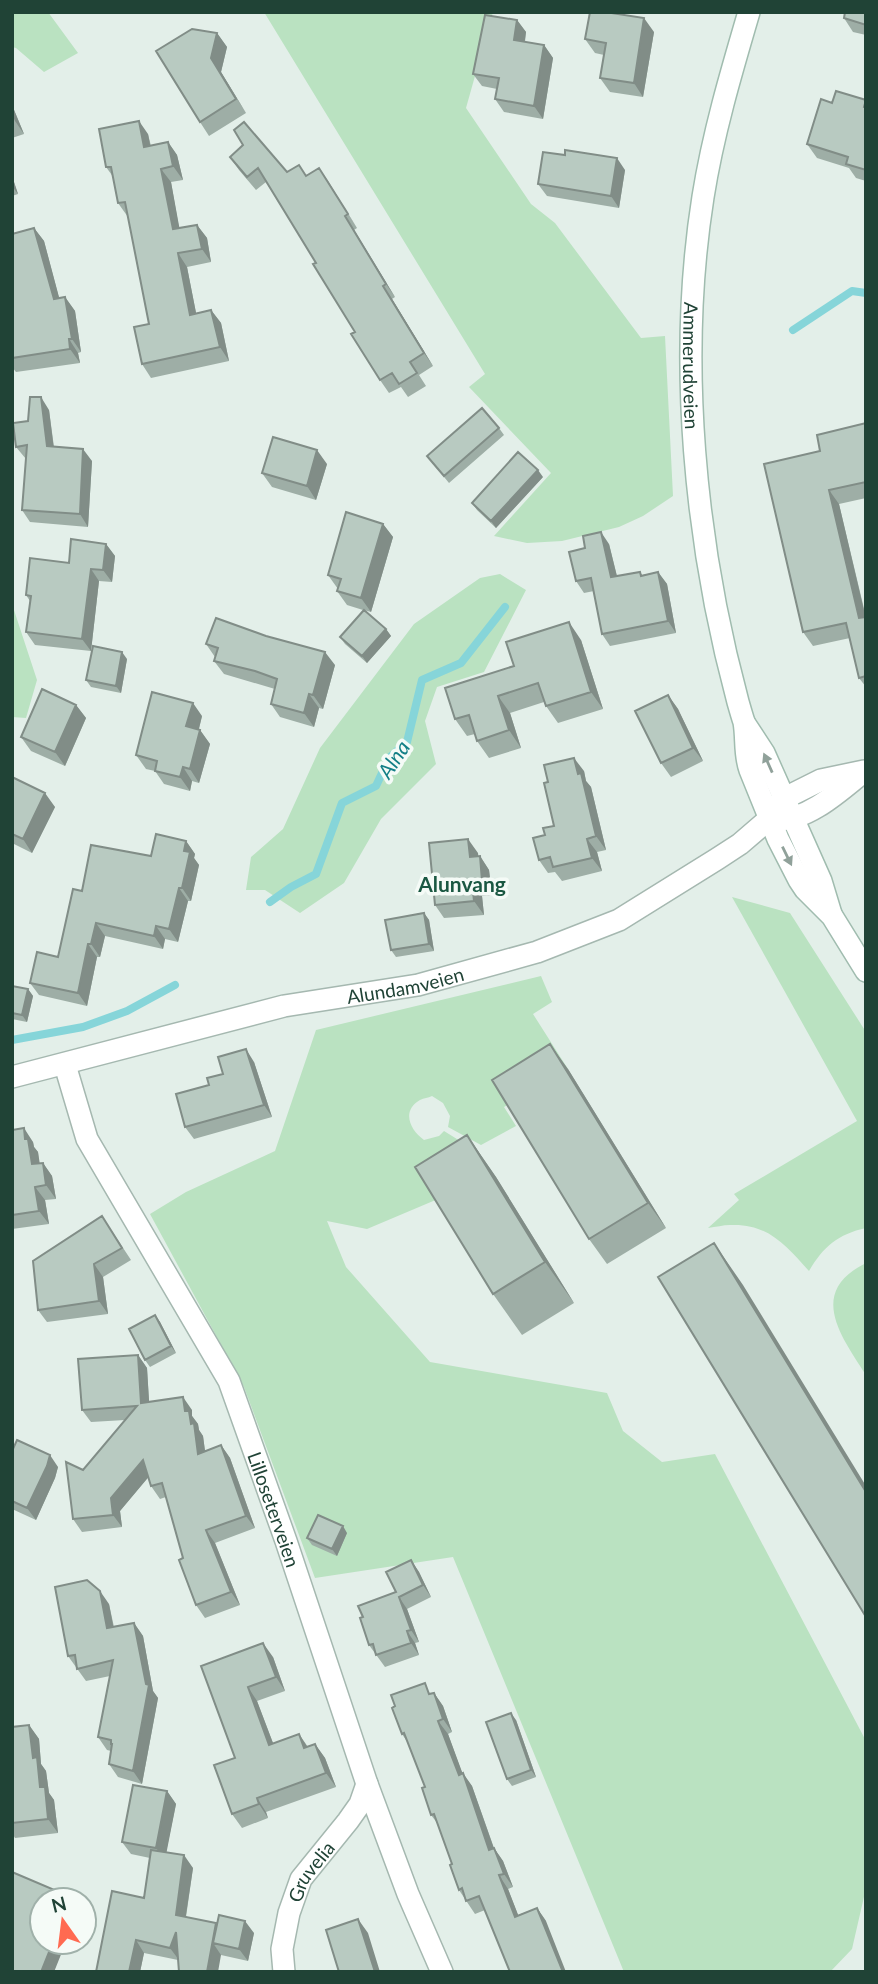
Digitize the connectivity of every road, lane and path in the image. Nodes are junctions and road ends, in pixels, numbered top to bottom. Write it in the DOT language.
graph roads {
  1 [pos="749,12"];
  2 [pos="744,723"];
  3 [pos="865,770"];
  4 [pos="788,808"];
  5 [pos="769,819"];
  6 [pos="832,916"];
  7 [pos="866,971"];
  8 [pos="65,1065"];
  9 [pos="12,1077"];
  10 [pos="367,1784"];
  11 [pos="284,1972"];
  12 [pos="442,1972"];
  1 -- 2 [label="street, Ammerudveien"];
  4 -- 2 [label="street, Ammerudveien, one-way"];
  2 -- 5 [label="street, Ammerudveien"];
  3 -- 4 [label="street"];
  4 -- 5 [label="street"];
  4 -- 6 [label="street, Ammerudveien"];
  5 -- 6 [label="street, Ammerudveien, one-way"];
  5 -- 8 [label="street, Alundamveien"];
  6 -- 7 [label="street, Ammerudveien"];
  8 -- 9 [label="street, Alundamveien"];
  8 -- 10 [label="street, Lilloseterveien"];
  10 -- 11 [label="street, Gruvelia"];
  10 -- 12 [label="street, Lilloseterveien"];
}
